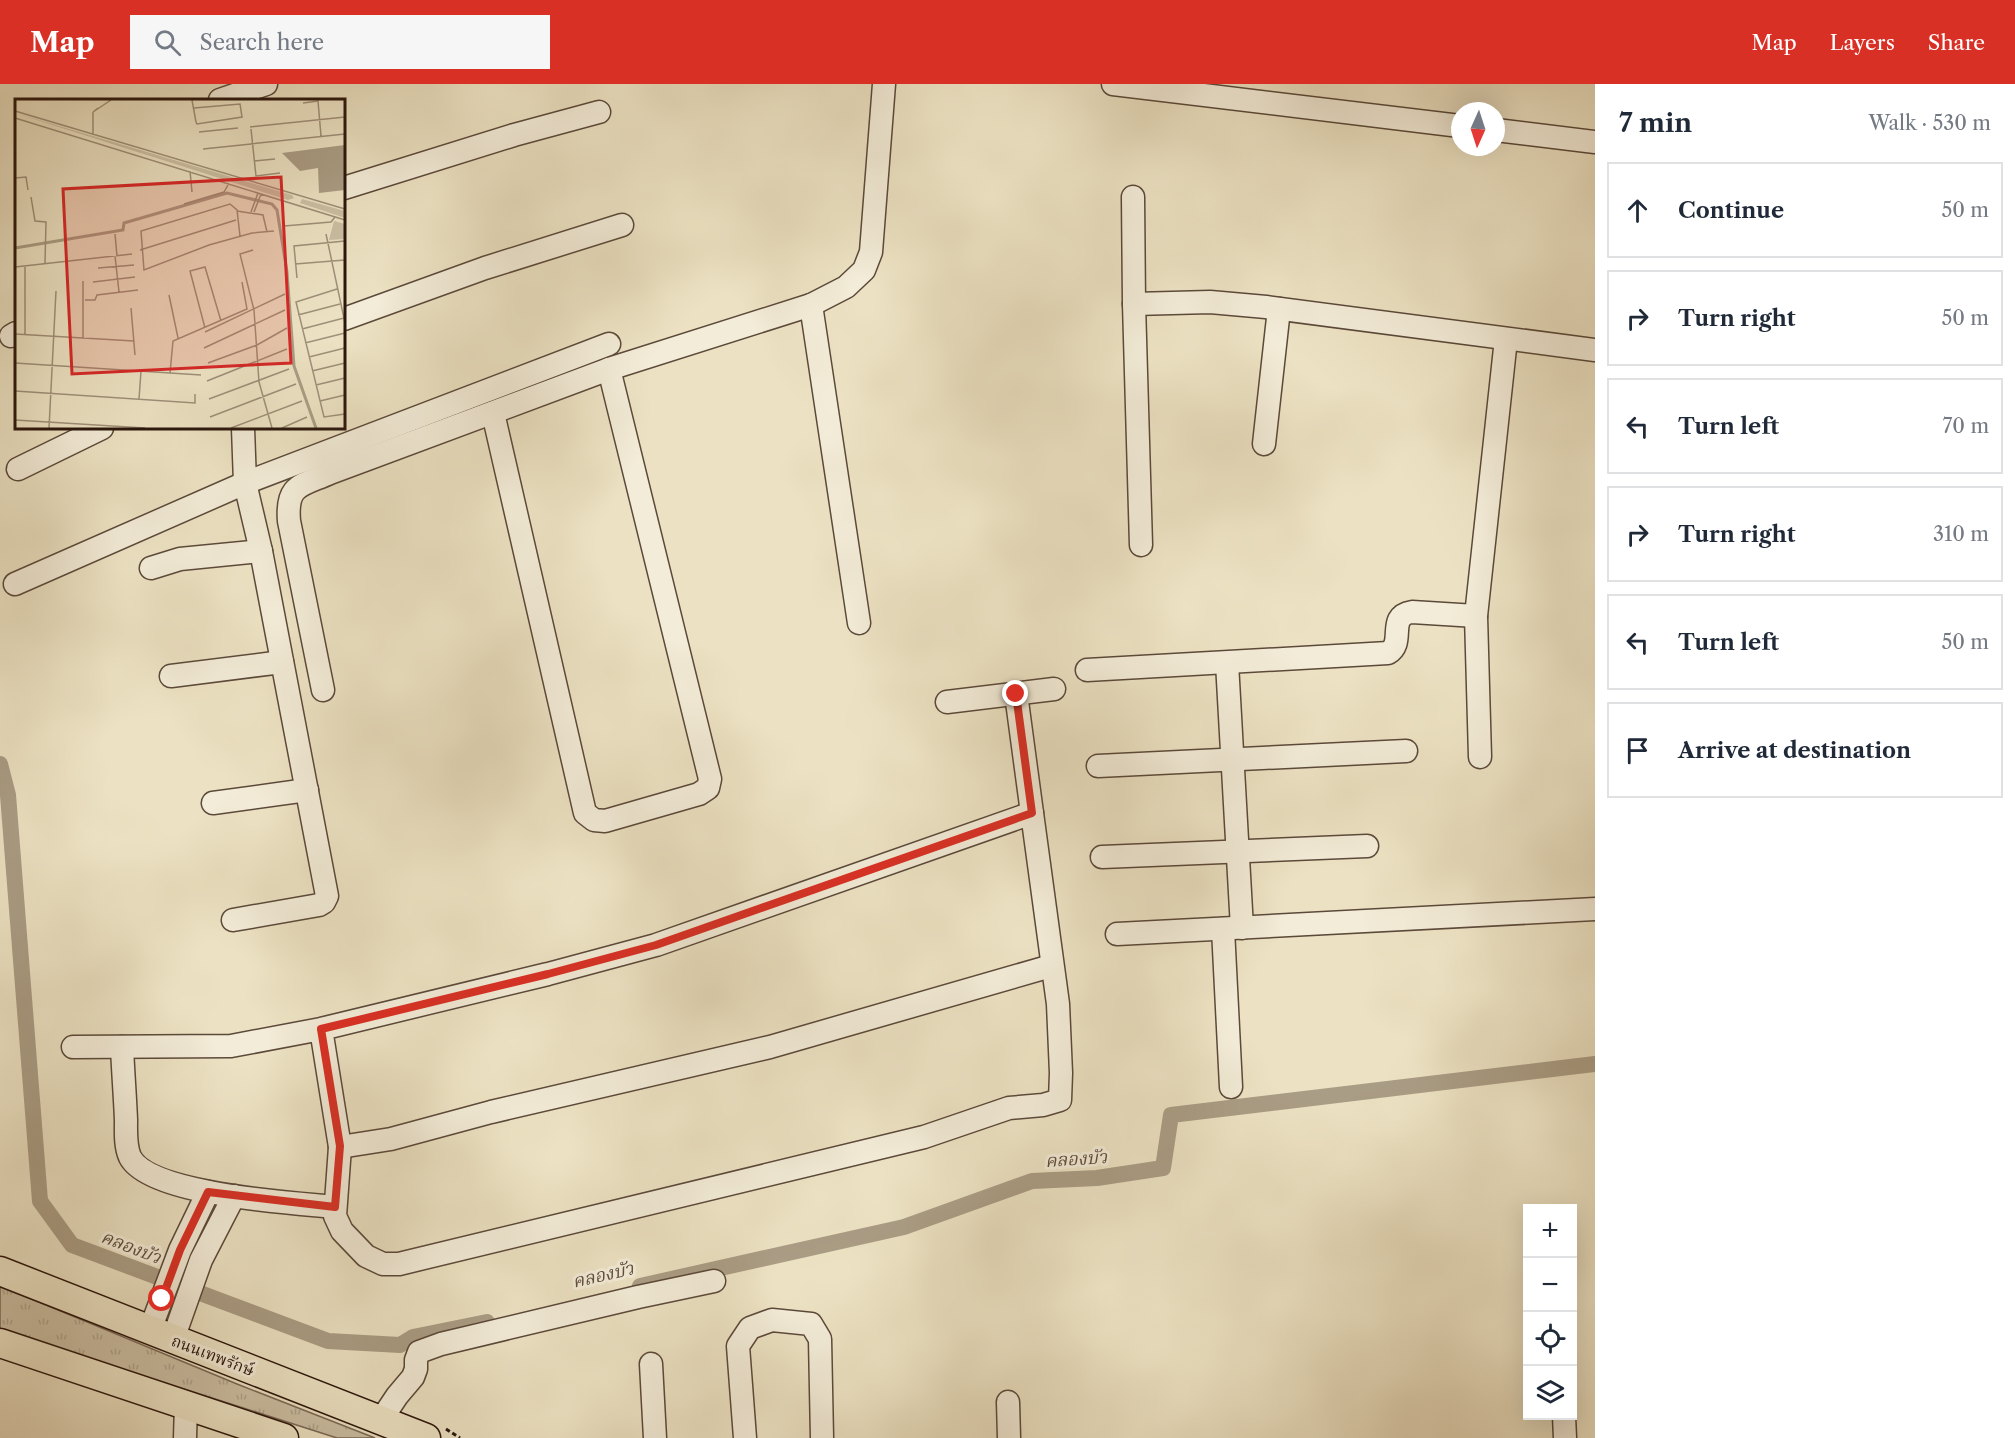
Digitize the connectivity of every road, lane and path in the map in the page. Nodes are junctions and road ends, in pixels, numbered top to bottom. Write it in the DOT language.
graph roads {
  1 [pos="266,84"];
  2 [pos="884,84"];
  3 [pos="1113,84"];
  4 [pos="243,92"];
  5 [pos="1294,95"];
  6 [pos="223,99"];
  7 [pos="599,112"];
  8 [pos="1451,124"];
  9 [pos="1505,131"];
  10 [pos="1595,142"];
  11 [pos="345,188"];
  12 [pos="1133,197"];
  13 [pos="622,225"];
  14 [pos="1134,304"];
  15 [pos="811,305"];
  16 [pos="1278,309"];
  17 [pos="345,319"];
  18 [pos="1506,339"];
  19 [pos="609,344"];
  20 [pos="1595,350"];
  21 [pos="609,369"];
  22 [pos="494,413"];
  23 [pos="100,429"];
  24 [pos="243,429"];
  25 [pos="1264,444"];
  26 [pos="18,469"];
  27 [pos="245,483"];
  28 [pos="1141,545"];
  29 [pos="261,551"];
  30 [pos="151,567"];
  31 [pos="15,584"];
  32 [pos="1476,616"];
  33 [pos="859,623"];
  34 [pos="282,662"];
  35 [pos="1227,663"];
  36 [pos="1086,670"];
  37 [pos="171,676"];
  38 [pos="1054,689"];
  39 [pos="323,690"];
  40 [pos="1016,694"];
  41 [pos="947,702"];
  42 [pos="1406,751"];
  43 [pos="1480,757"];
  44 [pos="1232,759"];
  45 [pos="1098,766"];
  46 [pos="307,790"];
  47 [pos="213,803"];
  48 [pos="1032,813"];
  49 [pos="1367,846"];
  50 [pos="1238,853"];
  51 [pos="1102,857"];
  52 [pos="1595,909"];
  53 [pos="233,920"];
  54 [pos="1233,929"];
  55 [pos="1117,934"];
  56 [pos="1051,966"];
  57 [pos="321,1029"];
  58 [pos="73,1047"];
  59 [pos="122,1047"];
  60 [pos="1232,1087"];
  61 [pos="340,1146"];
  62 [pos="208,1192"];
  63 [pos="234,1196"];
  64 [pos="335,1207"];
  65 [pos="0,1271"];
  66 [pos="714,1281"];
  67 [pos="162,1334"];
  68 [pos="0,1343"];
  69 [pos="651,1364"];
  70 [pos="1008,1402"];
  71 [pos="186,1404"];
  72 [pos="381,1420"];
  73 [pos="1564,1420"];
  74 [pos="432,1431"];
  75 [pos="185,1438"];
  76 [pos="284,1438"];
  77 [pos="460,1438"];
  78 [pos="655,1438"];
  79 [pos="745,1438"];
  80 [pos="822,1438"];
  81 [pos="1009,1438"];
  82 [pos="1565,1438"];
  1 -- 4 [label="street"];
  2 -- 15 [label="street"];
  3 -- 5 [label="street"];
  4 -- 6 [label="street"];
  5 -- 8 [label="street"];
  7 -- 11 [label="street"];
  9 -- 10 [label="street"];
  12 -- 14 [label="street"];
  13 -- 17 [label="street"];
  14 -- 16 [label="street"];
  14 -- 28 [label="street"];
  15 -- 21 [label="street"];
  15 -- 33 [label="street"];
  16 -- 18 [label="street"];
  16 -- 25 [label="street"];
  18 -- 20 [label="street"];
  18 -- 32 [label="street"];
  19 -- 27 [label="street"];
  21 -- 22 [label="street"];
  21 -- 22 [label="street"];
  22 -- 39 [label="street"];
  23 -- 26 [label="street"];
  24 -- 27 [label="street"];
  27 -- 29 [label="street"];
  27 -- 31 [label="street"];
  29 -- 30 [label="street"];
  29 -- 34 [label="street"];
  32 -- 35 [label="street"];
  32 -- 43 [label="street"];
  34 -- 37 [label="street"];
  34 -- 46 [label="street"];
  35 -- 36 [label="street"];
  35 -- 44 [label="street"];
  38 -- 40 [label="street"];
  40 -- 41 [label="street"];
  40 -- 48 [label="street"];
  42 -- 44 [label="street"];
  44 -- 45 [label="street"];
  44 -- 50 [label="street"];
  46 -- 47 [label="street"];
  46 -- 53 [label="street"];
  48 -- 56 [label="street"];
  48 -- 57 [label="street"];
  49 -- 50 [label="street"];
  50 -- 51 [label="street"];
  50 -- 54 [label="street"];
  52 -- 54 [label="street"];
  54 -- 55 [label="street"];
  54 -- 60 [label="street"];
  56 -- 61 [label="street"];
  56 -- 64 [label="street"];
  57 -- 59 [label="street"];
  57 -- 61 [label="street"];
  58 -- 59 [label="street"];
  59 -- 62 [label="street"];
  61 -- 64 [label="street"];
  62 -- 63 [label="street"];
  62 -- 67 [label="street"];
  63 -- 64 [label="street"];
  63 -- 67 [label="street"];
  65 -- 67 [label="main road, ถนนเทพรักษ์"];
  66 -- 72 [label="street"];
  67 -- 72 [label="main road, ถนนเทพรักษ์"];
  68 -- 71 [label="main road"];
  69 -- 78 [label="street"];
  70 -- 81 [label="street"];
  71 -- 75 [label="street"];
  71 -- 76 [label="main road"];
  72 -- 74 [label="main road, ถนนเทพรักษ์"];
  73 -- 82 [label="street"];
  74 -- 77 [label="path"];
  79 -- 80 [label="street"];
}
